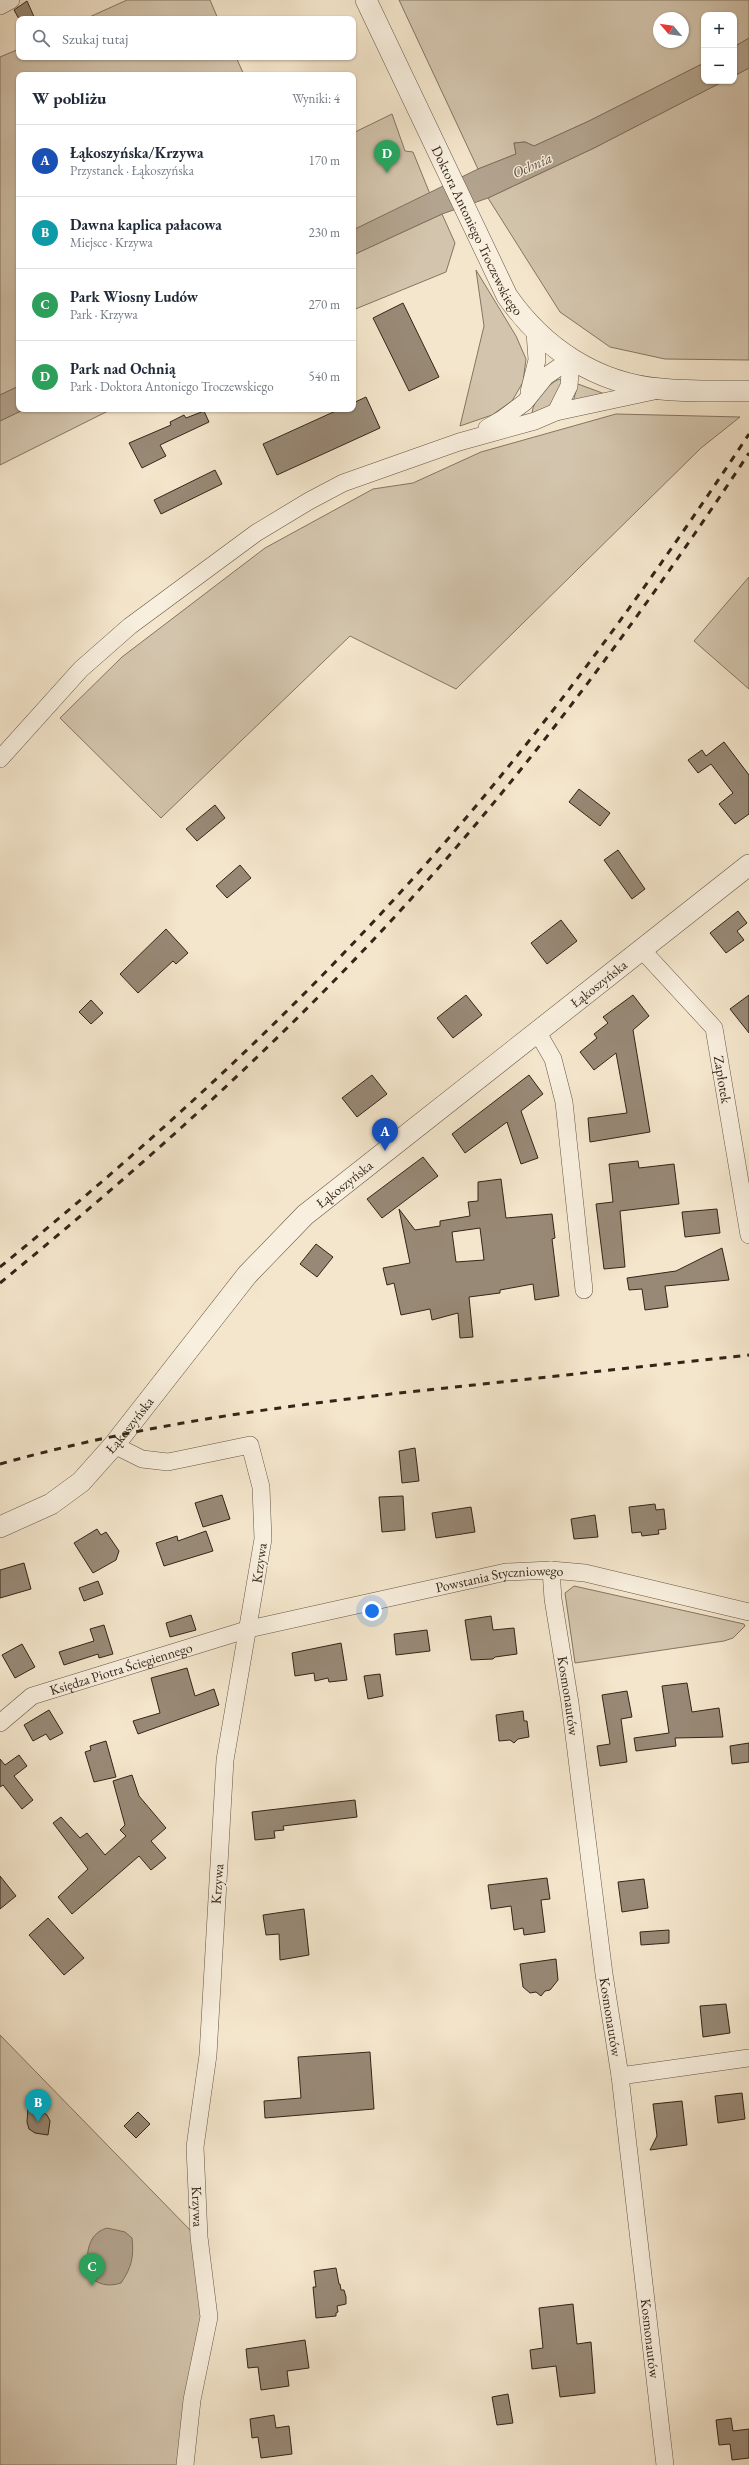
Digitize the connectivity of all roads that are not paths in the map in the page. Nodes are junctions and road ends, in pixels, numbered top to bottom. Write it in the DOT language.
graph roads {
  1 [pos="11,0"];
  2 [pos="366,0"];
  3 [pos="0,6"];
  4 [pos="536,332"];
  5 [pos="571,359"];
  6 [pos="660,389"];
  7 [pos="749,391"];
  8 [pos="525,402"];
  9 [pos="556,412"];
  10 [pos="459,442"];
  11 [pos="0,759"];
  12 [pos="749,865"];
  13 [pos="643,950"];
  14 [pos="538,1032"];
  15 [pos="749,1235"];
  16 [pos="584,1290"];
  17 [pos="114,1445"];
  18 [pos="0,1527"];
  19 [pos="551,1570"];
  20 [pos="749,1612"];
  21 [pos="249,1629"];
  22 [pos="0,1723"];
  23 [pos="749,2058"];
  24 [pos="620,2076"];
  25 [pos="185,2465"];
  26 [pos="665,2465"];
  1 -- 3 [label="street"];
  2 -- 4 [label="street, Doktora Antoniego Troczewskiego"];
  4 -- 5 [label="street, Doktora Antoniego Troczewskiego"];
  4 -- 8 [label="street"];
  5 -- 6 [label="street, Doktora Antoniego Troczewskiego"];
  5 -- 8 [label="street"];
  5 -- 9 [label="street"];
  6 -- 7 [label="street, Doktora Antoniego Troczewskiego"];
  6 -- 9 [label="street"];
  8 -- 10 [label="street"];
  9 -- 10 [label="street"];
  10 -- 11 [label="street"];
  12 -- 13 [label="street, Łąkoszyńska"];
  13 -- 14 [label="street, Łąkoszyńska"];
  13 -- 15 [label="street, Zapłotek"];
  14 -- 16 [label="street"];
  14 -- 17 [label="street, Łąkoszyńska"];
  17 -- 18 [label="street, Łąkoszyńska"];
  17 -- 21 [label="street, Krzywa"];
  19 -- 20 [label="street, Powstania Styczniowego"];
  19 -- 21 [label="street, Powstania Styczniowego"];
  19 -- 24 [label="street, Kosmonautów"];
  21 -- 22 [label="street, Księdza Piotra Ściegiennego"];
  21 -- 25 [label="street, Krzywa"];
  23 -- 24 [label="street"];
  24 -- 26 [label="street, Kosmonautów"];
}
